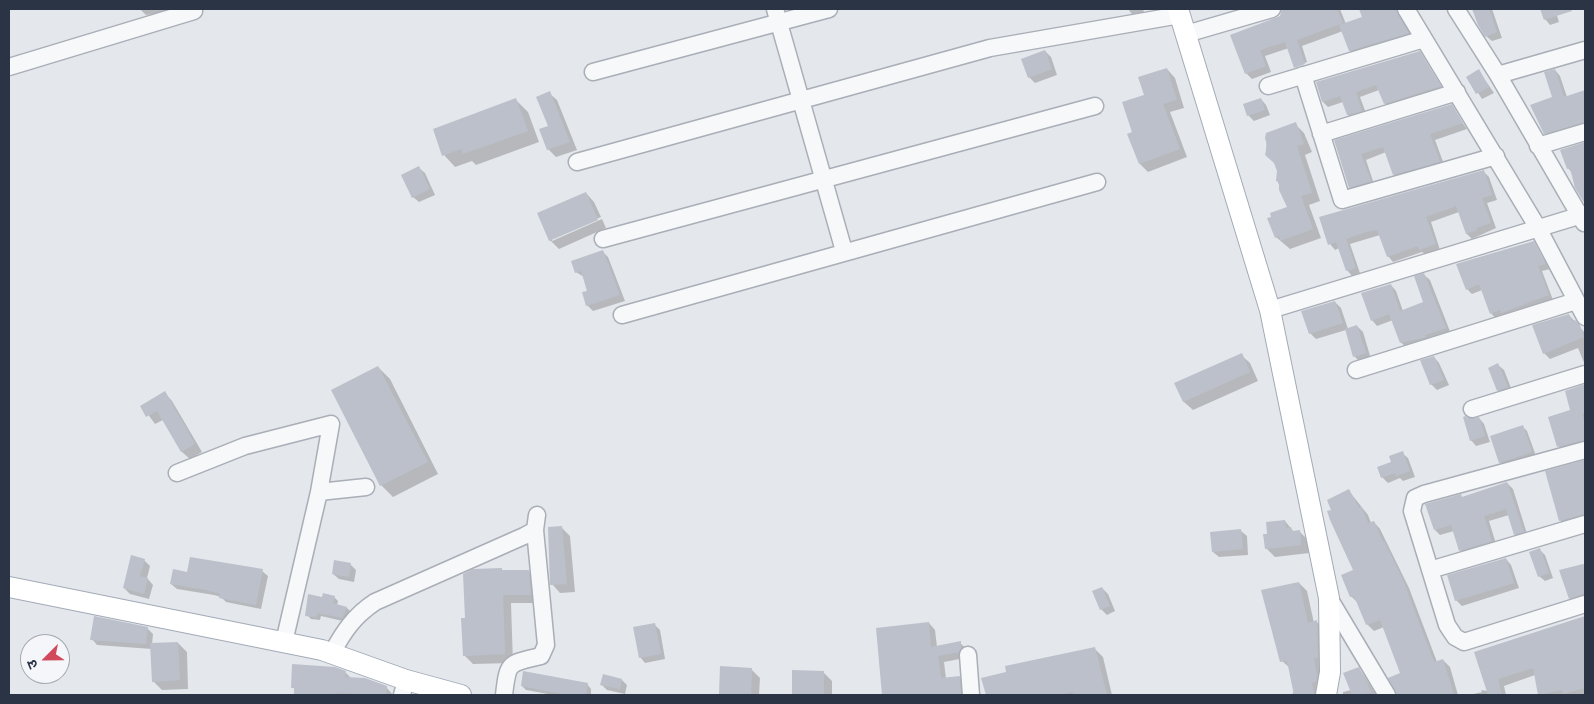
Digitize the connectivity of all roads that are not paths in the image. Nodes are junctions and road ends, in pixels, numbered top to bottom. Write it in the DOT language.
graph roads {
  1 [pos="828,9"];
  2 [pos="1272,9"];
  3 [pos="1406,9"];
  4 [pos="1456,9"];
  5 [pos="194,11"];
  6 [pos="1179,12"];
  7 [pos="777,15"];
  8 [pos="1186,34"];
  9 [pos="1424,39"];
  10 [pos="1585,50"];
  11 [pos="9,67"];
  12 [pos="593,72"];
  13 [pos="1498,75"];
  14 [pos="1303,76"];
  15 [pos="1268,86"];
  16 [pos="1457,92"];
  17 [pos="801,99"];
  18 [pos="1095,106"];
  19 [pos="1585,132"];
  20 [pos="1321,134"];
  21 [pos="1538,146"];
  22 [pos="1496,156"];
  23 [pos="577,162"];
  24 [pos="824,178"];
  25 [pos="1097,182"];
  26 [pos="1583,218"];
  27 [pos="1538,228"];
  28 [pos="603,240"];
  29 [pos="844,251"];
  30 [pos="1576,301"];
  31 [pos="1270,310"];
  32 [pos="622,315"];
  33 [pos="1585,317"];
  34 [pos="1356,370"];
  35 [pos="1585,374"];
  36 [pos="1472,409"];
  37 [pos="1585,450"];
  38 [pos="177,473"];
  39 [pos="366,487"];
  40 [pos="319,492"];
  41 [pos="1585,524"];
  42 [pos="1430,570"];
  43 [pos="9,587"];
  44 [pos="1329,598"];
  45 [pos="1585,604"];
  46 [pos="284,642"];
  47 [pos="332,653"];
  48 [pos="968,655"];
  49 [pos="404,688"];
  50 [pos="461,695"];
  51 [pos="504,695"];
  52 [pos="971,695"];
  53 [pos="1326,695"];
  54 [pos="1387,695"];
  1 -- 7 [label="street"];
  2 -- 8 [label="street"];
  3 -- 9 [label="street"];
  4 -- 13 [label="street"];
  5 -- 11 [label="street"];
  6 -- 8 [label="main road"];
  6 -- 17 [label="street"];
  7 -- 12 [label="street"];
  7 -- 17 [label="street"];
  8 -- 31 [label="main road"];
  9 -- 14 [label="street"];
  9 -- 16 [label="street"];
  10 -- 13 [label="street"];
  13 -- 21 [label="street"];
  14 -- 15 [label="street"];
  14 -- 20 [label="street"];
  16 -- 20 [label="street"];
  16 -- 22 [label="street"];
  17 -- 23 [label="street"];
  17 -- 24 [label="street"];
  18 -- 24 [label="street"];
  19 -- 21 [label="street"];
  20 -- 22 [label="street"];
  21 -- 26 [label="street"];
  22 -- 27 [label="street"];
  24 -- 28 [label="street"];
  24 -- 29 [label="street"];
  25 -- 29 [label="street"];
  26 -- 27 [label="street"];
  27 -- 30 [label="street"];
  27 -- 31 [label="street"];
  29 -- 32 [label="street"];
  30 -- 33 [label="street"];
  30 -- 34 [label="street"];
  31 -- 44 [label="main road"];
  35 -- 36 [label="street"];
  37 -- 42 [label="street"];
  38 -- 40 [label="street"];
  39 -- 40 [label="street"];
  40 -- 46 [label="street"];
  41 -- 42 [label="street"];
  42 -- 45 [label="street"];
  43 -- 46 [label="main road"];
  44 -- 53 [label="main road"];
  44 -- 54 [label="street"];
  46 -- 47 [label="main road"];
  47 -- 49 [label="main road"];
  47 -- 51 [label="street"];
  48 -- 52 [label="street"];
  49 -- 50 [label="main road"];
}
